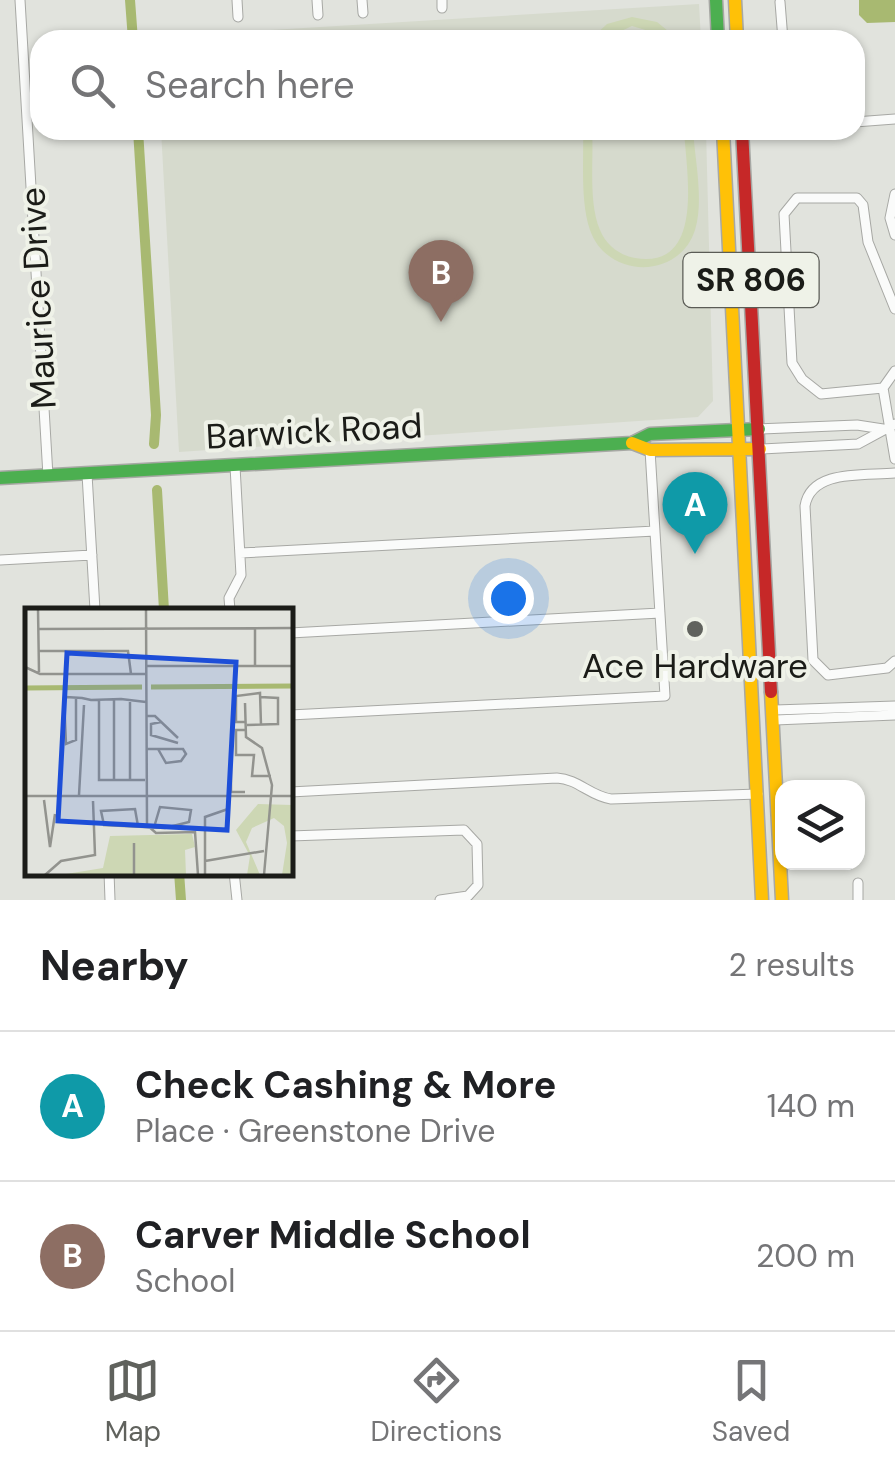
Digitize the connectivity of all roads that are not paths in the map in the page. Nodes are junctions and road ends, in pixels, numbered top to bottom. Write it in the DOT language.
graph roads {
  1 [pos="20,0"];
  2 [pos="237,0"];
  3 [pos="317,0"];
  4 [pos="362,0"];
  5 [pos="716,0"];
  6 [pos="734,0"];
  7 [pos="780,2"];
  8 [pos="363,13"];
  9 [pos="318,15"];
  10 [pos="238,18"];
  11 [pos="718,30"];
  12 [pos="736,30"];
  13 [pos="782,30"];
  14 [pos="895,119"];
  15 [pos="865,121"];
  16 [pos="723,140"];
  17 [pos="743,140"];
  18 [pos="895,194"];
  19 [pos="895,235"];
  20 [pos="895,310"];
  21 [pos="895,371"];
  22 [pos="883,388"];
  23 [pos="890,427"];
  24 [pos="759,429"];
  25 [pos="739,430"];
  26 [pos="632,442"];
  27 [pos="740,446"];
  28 [pos="760,449"];
  29 [pos="650,450"];
  30 [pos="895,459"];
  31 [pos="235,466"];
  32 [pos="87,474"];
  33 [pos="895,474"];
  34 [pos="48,476"];
  35 [pos="0,478"];
  36 [pos="655,531"];
  37 [pos="240,553"];
  38 [pos="92,555"];
  39 [pos="0,560"];
  40 [pos="94,608"];
  41 [pos="230,608"];
  42 [pos="660,613"];
  43 [pos="292,633"];
  44 [pos="895,662"];
  45 [pos="895,706"];
  46 [pos="292,715"];
  47 [pos="775,715"];
  48 [pos="895,715"];
  49 [pos="757,768"];
  50 [pos="777,780"];
  51 [pos="292,792"];
  52 [pos="758,794"];
  53 [pos="775,797"];
  54 [pos="775,825"];
  55 [pos="292,836"];
  56 [pos="781,870"];
  57 [pos="109,875"];
  58 [pos="234,875"];
  59 [pos="858,883"];
  60 [pos="110,900"];
  61 [pos="237,900"];
  62 [pos="440,900"];
  63 [pos="762,900"];
  64 [pos="782,900"];
  65 [pos="858,900"];
  1 -- 34 [label="street, Maurice Drive"];
  2 -- 10 [label="street"];
  3 -- 9 [label="street"];
  4 -- 8 [label="street"];
  5 -- 11 [label="main road"];
  6 -- 12 [label="main road"];
  7 -- 13 [label="street"];
  14 -- 15 [label="street"];
  16 -- 25 [label="main road, SR 806"];
  17 -- 24 [label="main road, SR 806"];
  18 -- 19 [label="street"];
  20 -- 22 [label="street"];
  21 -- 22 [label="street"];
  22 -- 23 [label="street"];
  23 -- 24 [label="street"];
  23 -- 28 [label="street"];
  23 -- 30 [label="street"];
  24 -- 25 [label="main road, Barwick Road"];
  24 -- 28 [label="main road, SR 806"];
  25 -- 26 [label="main road, Barwick Road"];
  25 -- 27 [label="main road, SR 806"];
  26 -- 29 [label="main road, Barwick Road"];
  26 -- 31 [label="main road, Barwick Road"];
  27 -- 28 [label="main road, Barwick Road"];
  27 -- 29 [label="main road, Barwick Road"];
  27 -- 49 [label="main road, SR 806"];
  28 -- 47 [label="main road, SR 806"];
  29 -- 36 [label="street"];
  31 -- 32 [label="main road, Barwick Road"];
  31 -- 37 [label="street"];
  32 -- 34 [label="main road, Barwick Road"];
  32 -- 38 [label="street"];
  33 -- 44 [label="street"];
  34 -- 35 [label="main road, Barwick Road"];
  36 -- 37 [label="street"];
  36 -- 42 [label="street"];
  37 -- 41 [label="street"];
  38 -- 39 [label="street"];
  38 -- 40 [label="street"];
  42 -- 43 [label="street"];
  42 -- 46 [label="street"];
  45 -- 47 [label="street"];
  47 -- 48 [label="street"];
  47 -- 50 [label="main road, SR 806"];
  49 -- 52 [label="main road, SR 806"];
  49 -- 53 [label="main road"];
  51 -- 52 [label="street"];
  52 -- 54 [label="main road"];
  52 -- 63 [label="main road, SR 806"];
  55 -- 62 [label="street"];
  56 -- 64 [label="main road, SR 806"];
  57 -- 60 [label="street"];
  58 -- 61 [label="street"];
  59 -- 65 [label="street"];
}
